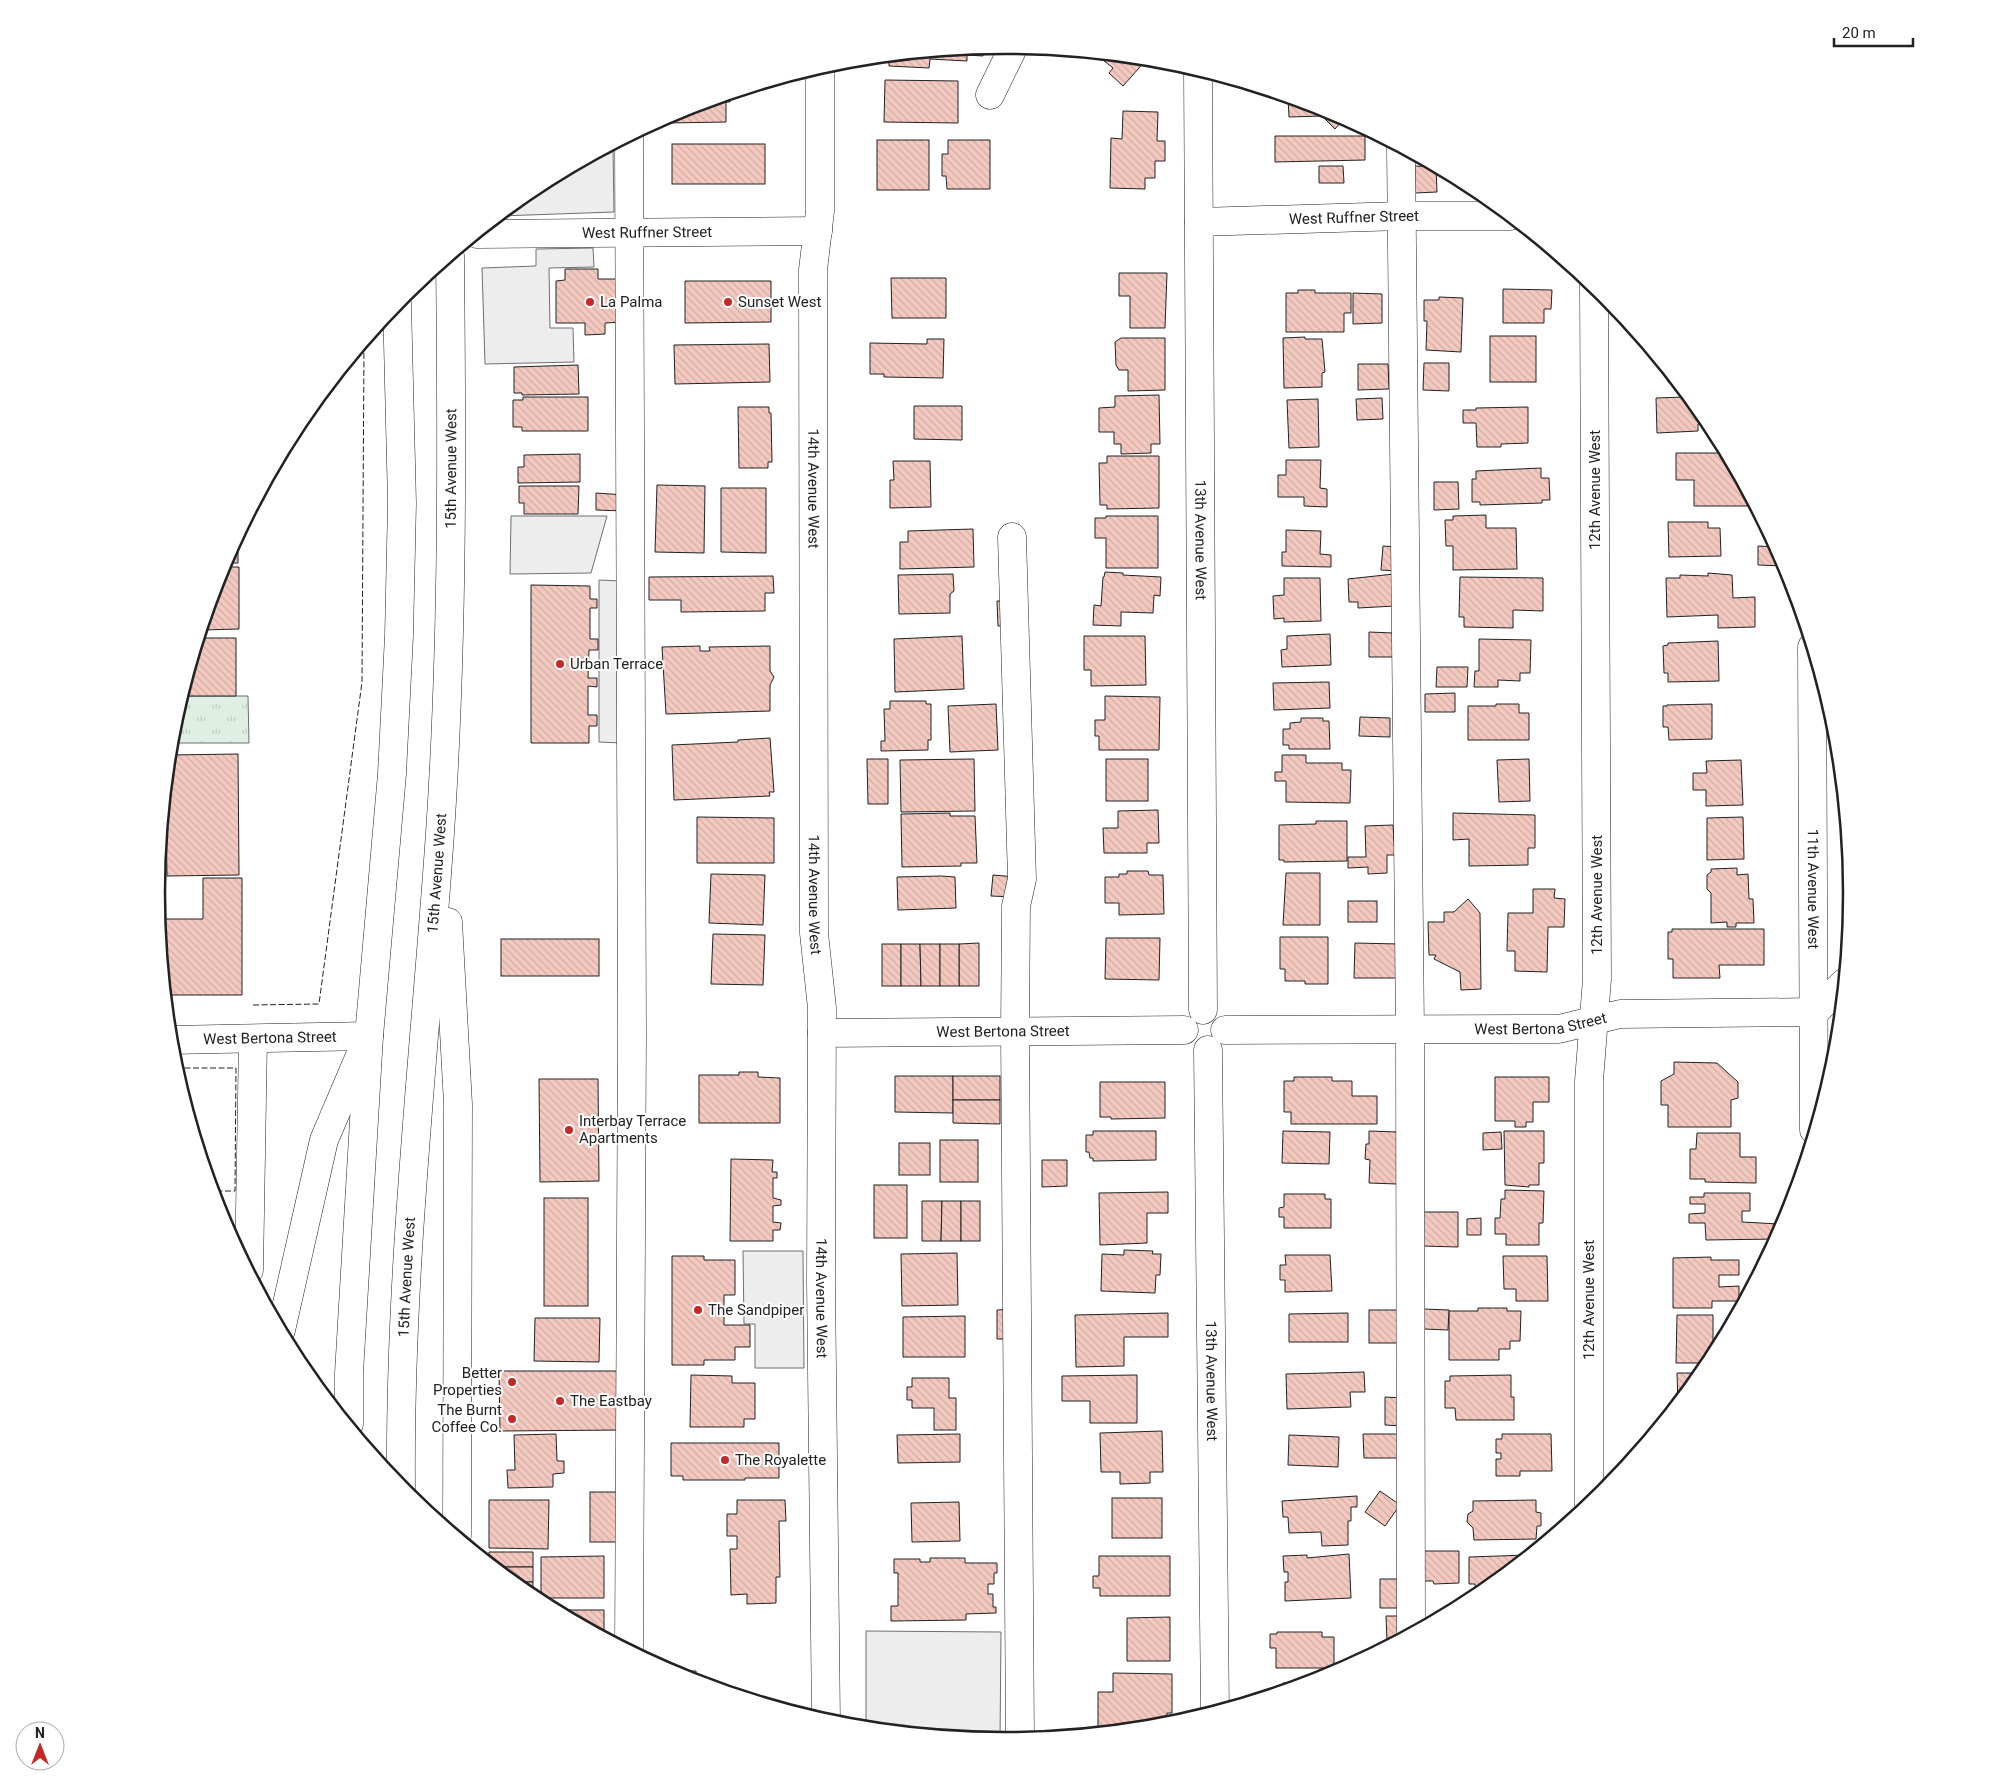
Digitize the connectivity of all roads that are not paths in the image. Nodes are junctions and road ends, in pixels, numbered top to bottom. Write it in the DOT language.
graph roads {
  1 [pos="1010,54"];
  2 [pos="820,75"];
  3 [pos="1198,77"];
  4 [pos="990,95"];
  5 [pos="629,142"];
  6 [pos="1401,154"];
  7 [pos="1402,216"];
  8 [pos="1500,216"];
  9 [pos="1199,222"];
  10 [pos="818,231"];
  11 [pos="629,232"];
  12 [pos="486,234"];
  13 [pos="450,263"];
  14 [pos="1594,296"];
  15 [pos="397,315"];
  16 [pos="1012,537"];
  17 [pos="1812,667"];
  18 [pos="440,829"];
  19 [pos="1838,988"];
  20 [pos="1203,1010"];
  21 [pos="1815,1012"];
  22 [pos="1593,1021"];
  23 [pos="1184,1030"];
  24 [pos="1410,1031"];
  25 [pos="1015,1032"];
  26 [pos="822,1033"];
  27 [pos="369,1036"];
  28 [pos="253,1039"];
  29 [pos="178,1040"];
  30 [pos="1216,1040"];
  31 [pos="1814,1113"];
  32 [pos="249,1258"];
  33 [pos="283,1321"];
  34 [pos="349,1416"];
  35 [pos="401,1476"];
  36 [pos="1589,1495"];
  37 [pos="457,1529"];
  38 [pos="1411,1627"];
  39 [pos="629,1644"];
  40 [pos="1214,1706"];
  41 [pos="826,1713"];
  42 [pos="1020,1731"];
  1 -- 4 [label="street"];
  2 -- 10 [label="street, 14th Avenue West"];
  3 -- 9 [label="street, 13th Avenue West"];
  5 -- 11 [label="street"];
  6 -- 7 [label="street"];
  7 -- 8 [label="street, West Ruffner Street"];
  7 -- 9 [label="street, West Ruffner Street"];
  7 -- 24 [label="street"];
  9 -- 20 [label="street, 13th Avenue West"];
  10 -- 11 [label="street, West Ruffner Street"];
  10 -- 26 [label="street, 14th Avenue West"];
  11 -- 12 [label="street, West Ruffner Street"];
  11 -- 39 [label="street"];
  13 -- 18 [label="street, 15th Avenue West"];
  14 -- 22 [label="street, 12th Avenue West"];
  15 -- 27 [label="street"];
  16 -- 25 [label="street"];
  17 -- 21 [label="street, 11th Avenue West"];
  18 -- 35 [label="street, 15th Avenue West"];
  18 -- 37 [label="street"];
  19 -- 21 [label="street"];
  20 -- 23 [label="street"];
  20 -- 30 [label="street"];
  21 -- 22 [label="street, West Bertona Street"];
  21 -- 31 [label="street, 11th Avenue West"];
  22 -- 24 [label="street, West Bertona Street"];
  22 -- 36 [label="street, 12th Avenue West"];
  23 -- 25 [label="street, West Bertona Street"];
  23 -- 30 [label="street"];
  24 -- 30 [label="street, West Bertona Street"];
  24 -- 38 [label="street"];
  25 -- 26 [label="street, West Bertona Street"];
  25 -- 42 [label="street"];
  26 -- 41 [label="street, 14th Avenue West"];
  27 -- 28 [label="street, West Bertona Street"];
  27 -- 33 [label="street"];
  27 -- 34 [label="street"];
  28 -- 29 [label="street, West Bertona Street"];
  28 -- 32 [label="street"];
  30 -- 40 [label="street, 13th Avenue West"];
}
